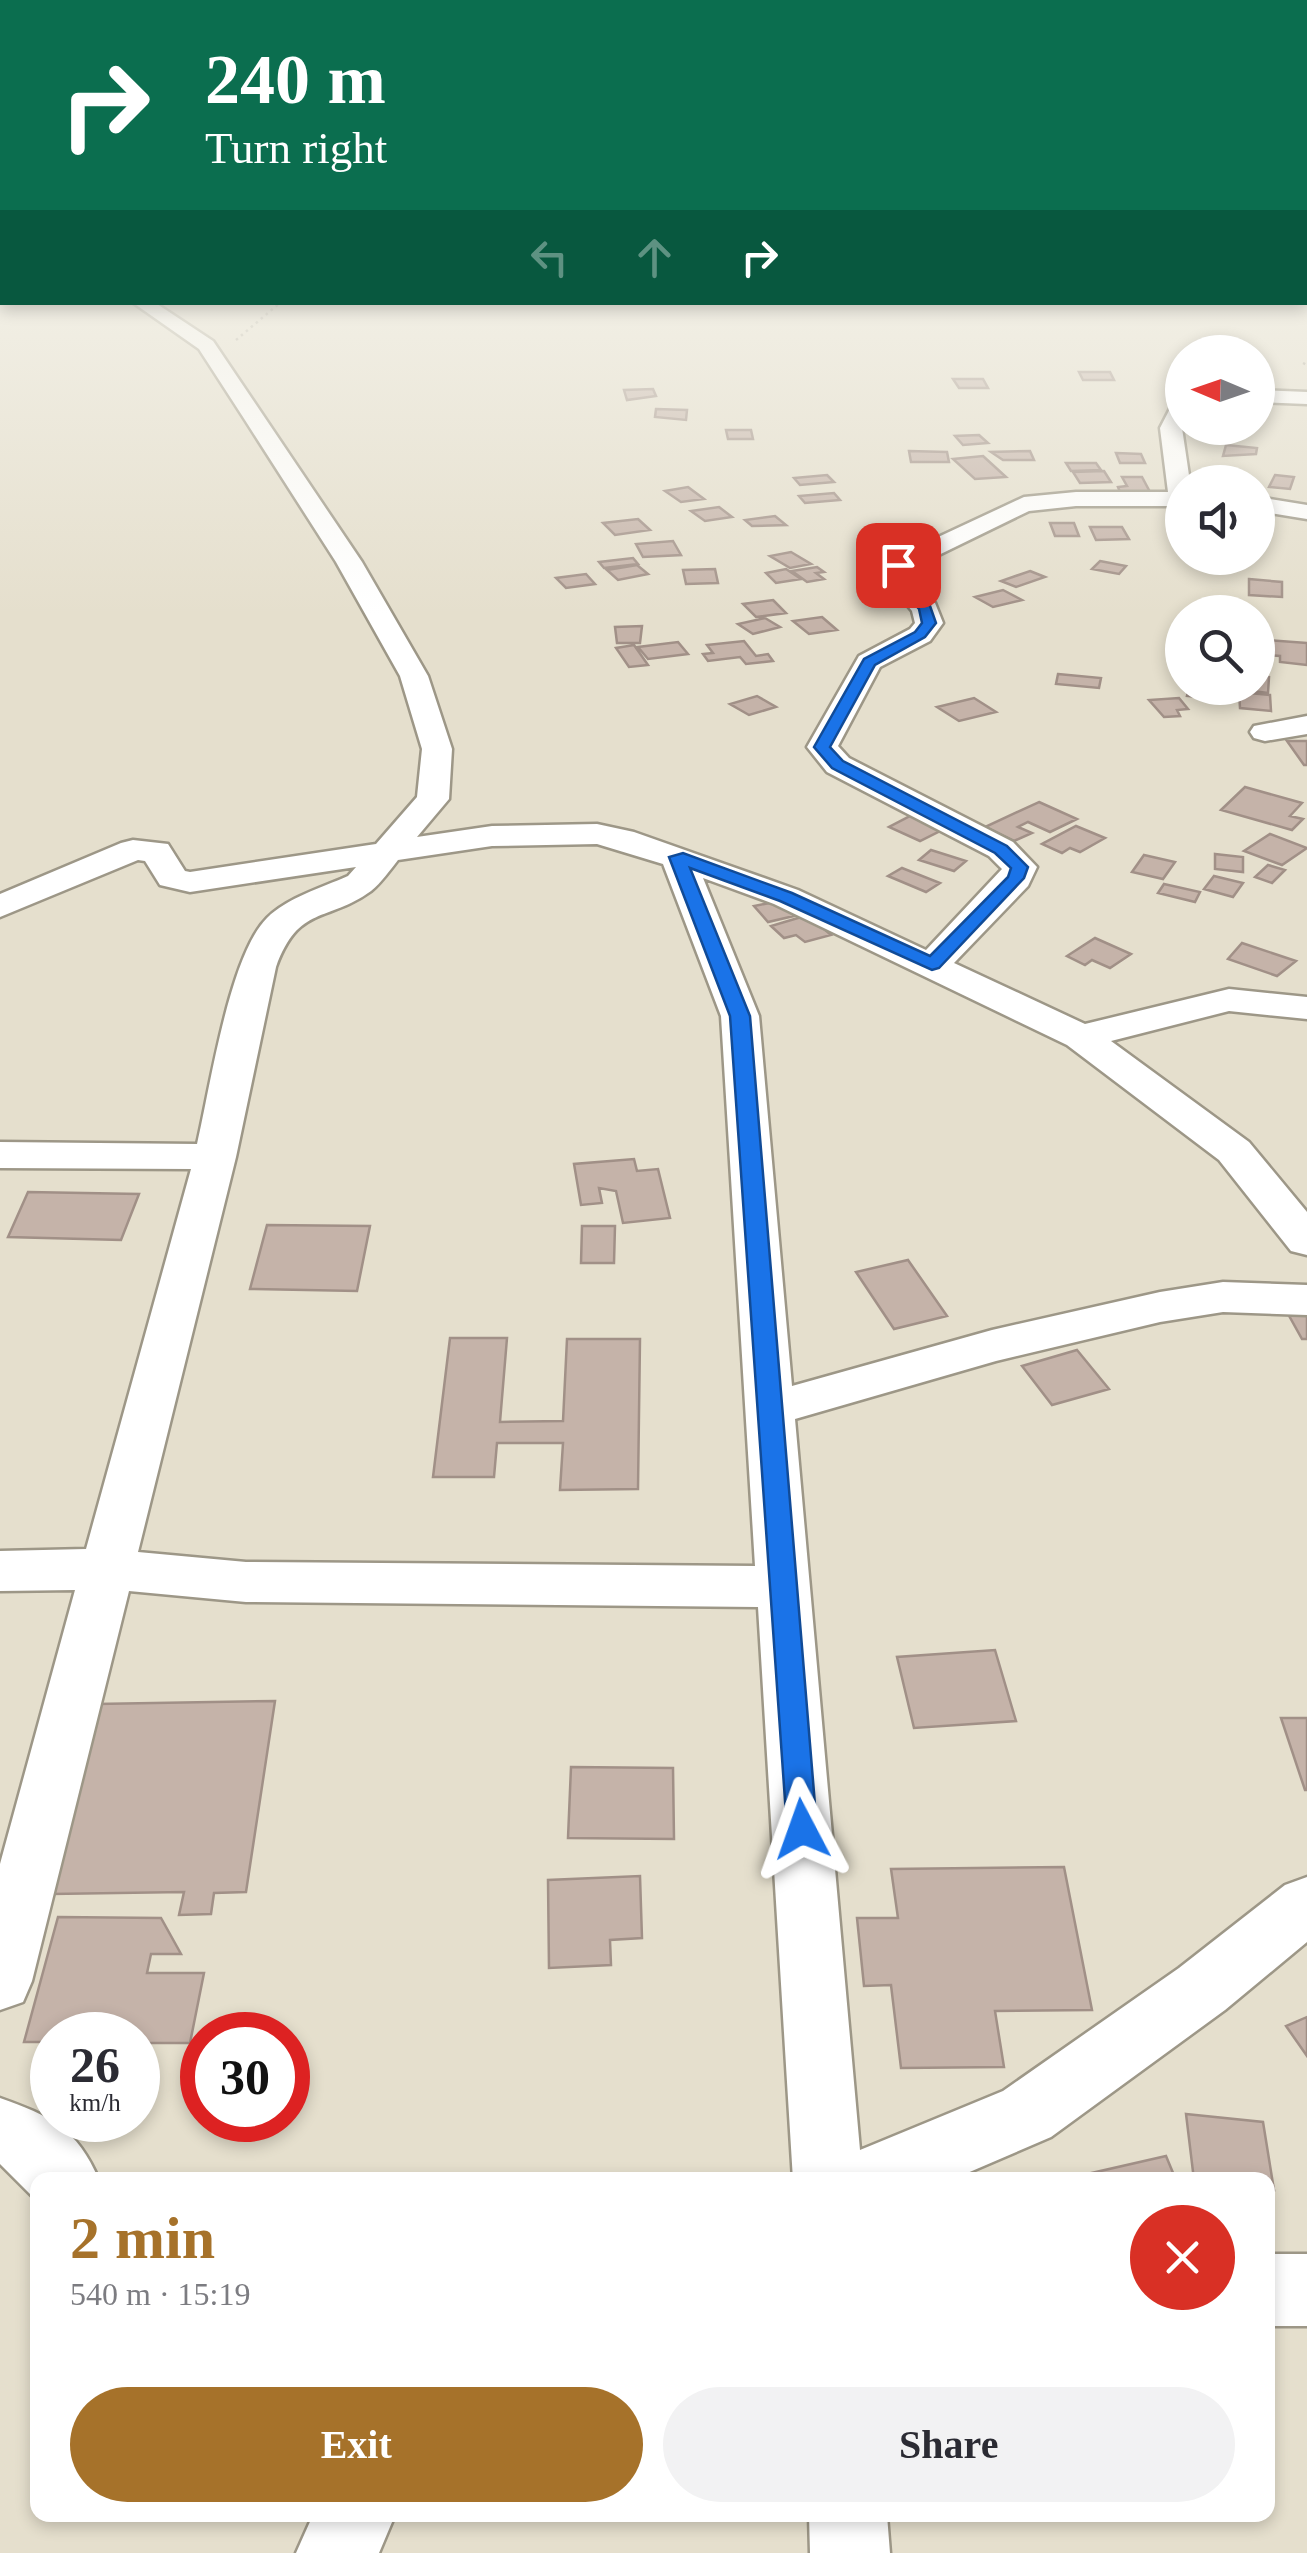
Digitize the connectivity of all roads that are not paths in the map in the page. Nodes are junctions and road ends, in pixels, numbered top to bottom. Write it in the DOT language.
graph roads {
  1 [pos="227,377"];
  2 [pos="1275,397"];
  3 [pos="1307,398"];
  4 [pos="1165,499"];
  5 [pos="1275,507"];
  6 [pos="1307,512"];
  7 [pos="1307,725"];
  8 [pos="1265,732"];
  9 [pos="389,850"];
  10 [pos="677,857"];
  11 [pos="0,907"];
  12 [pos="932,964"];
  13 [pos="1307,1008"];
  14 [pos="1081,1037"];
  15 [pos="0,1155"];
  16 [pos="215,1156"];
  17 [pos="1307,1241"];
  18 [pos="1307,1300"];
  19 [pos="768,1410"];
  20 [pos="108,1569"];
  21 [pos="0,1570"];
  22 [pos="783,1587"];
  23 [pos="1307,1904"];
  24 [pos="0,1981"];
  25 [pos="0,2131"];
  26 [pos="57,2172"];
  27 [pos="827,2172"];
  28 [pos="889,2172"];
  29 [pos="1275,2290"];
  30 [pos="1307,2290"];
  31 [pos="352,2522"];
  32 [pos="848,2522"];
  33 [pos="336,2553"];
  34 [pos="850,2553"];
  1 -- 9 [label="street"];
  2 -- 3 [label="street"];
  4 -- 12 [label="street"];
  5 -- 6 [label="street"];
  7 -- 8 [label="street"];
  9 -- 10 [label="street"];
  9 -- 11 [label="street"];
  9 -- 16 [label="street"];
  10 -- 12 [label="street"];
  10 -- 19 [label="street"];
  12 -- 14 [label="street"];
  13 -- 14 [label="street"];
  14 -- 17 [label="street"];
  15 -- 16 [label="street"];
  16 -- 20 [label="street"];
  18 -- 19 [label="street"];
  19 -- 22 [label="street"];
  20 -- 21 [label="street"];
  20 -- 22 [label="street"];
  20 -- 24 [label="street"];
  22 -- 27 [label="street"];
  23 -- 28 [label="street"];
  25 -- 26 [label="street"];
  29 -- 30 [label="street"];
  31 -- 33 [label="street"];
  32 -- 34 [label="street"];
}
